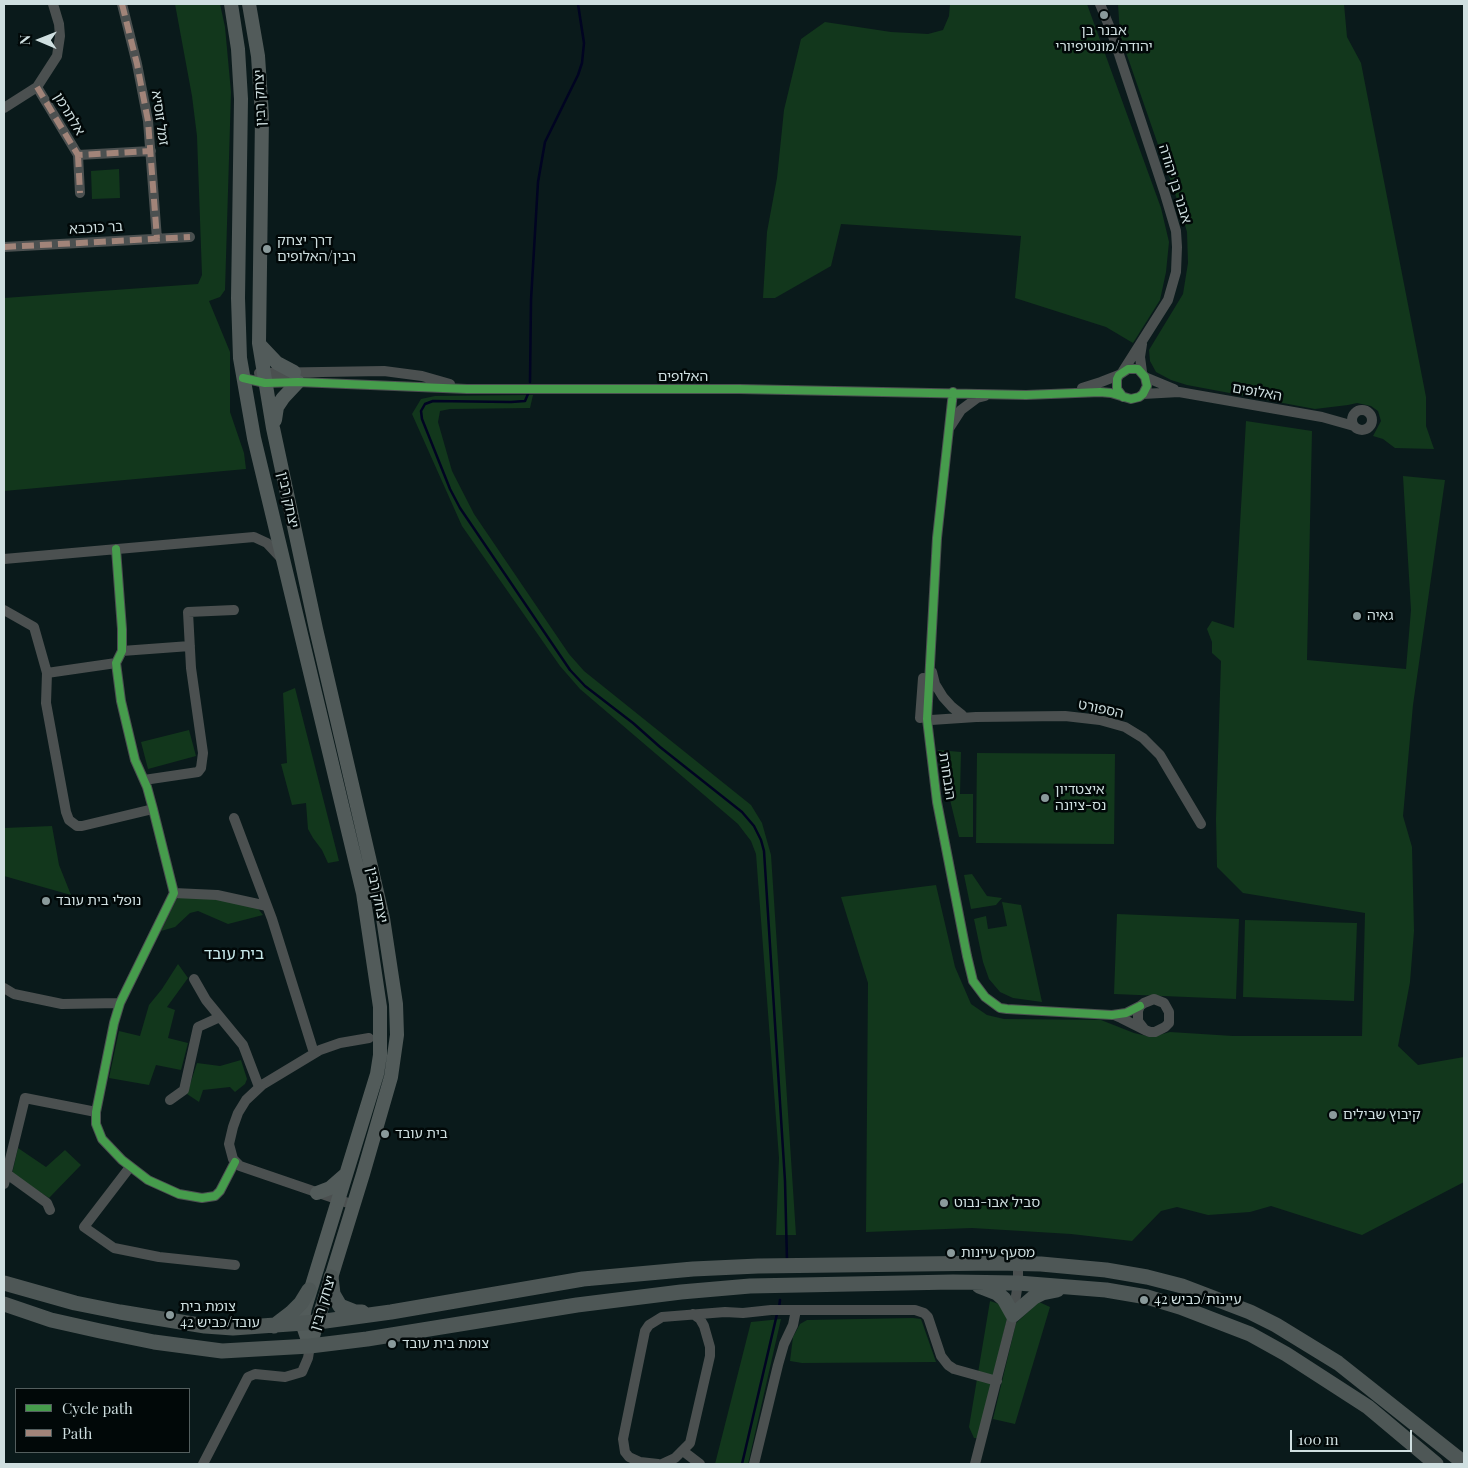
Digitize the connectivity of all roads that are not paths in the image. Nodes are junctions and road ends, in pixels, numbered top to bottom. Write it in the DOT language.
graph roads {
  1 [pos="54,4"];
  2 [pos="122,4"];
  3 [pos="231,4"];
  4 [pos="249,4"];
  5 [pos="1100,4"];
  6 [pos="1109,4"];
  7 [pos="1112,33"];
  8 [pos="37,87"];
  9 [pos="4,108"];
  10 [pos="151,152"];
  11 [pos="78,155"];
  12 [pos="80,193"];
  13 [pos="190,237"];
  14 [pos="156,239"];
  15 [pos="4,247"];
  16 [pos="1143,341"];
  17 [pos="259,343"];
  18 [pos="1121,373"];
  19 [pos="1144,374"];
  20 [pos="296,377"];
  21 [pos="243,378"];
  22 [pos="264,378"];
  23 [pos="467,389"];
  24 [pos="953,392"];
  25 [pos="1054,394"];
  26 [pos="1143,394"];
  27 [pos="1187,394"];
  28 [pos="990,395"];
  29 [pos="1123,397"];
  30 [pos="1356,412"];
  31 [pos="1322,417"];
  32 [pos="1354,426"];
  33 [pos="273,428"];
  34 [pos="949,430"];
  35 [pos="116,549"];
  36 [pos="4,559"];
  37 [pos="284,563"];
  38 [pos="4,610"];
  39 [pos="234,610"];
  40 [pos="933,625"];
  41 [pos="190,646"];
  42 [pos="122,651"];
  43 [pos="116,663"];
  44 [pos="930,666"];
  45 [pos="47,673"];
  46 [pos="962,715"];
  47 [pos="925,717"];
  48 [pos="976,717"];
  49 [pos="947,720"];
  50 [pos="929,741"];
  51 [pos="144,780"];
  52 [pos="937,802"];
  53 [pos="153,809"];
  54 [pos="234,818"];
  55 [pos="1200,824"];
  56 [pos="174,893"];
  57 [pos="266,906"];
  58 [pos="194,979"];
  59 [pos="4,988"];
  60 [pos="120,1003"];
  61 [pos="1140,1006"];
  62 [pos="1112,1015"];
  63 [pos="220,1017"];
  64 [pos="1145,1030"];
  65 [pos="369,1038"];
  66 [pos="314,1052"];
  67 [pos="259,1087"];
  68 [pos="170,1100"];
  69 [pos="96,1112"];
  70 [pos="235,1162"];
  71 [pos="130,1167"];
  72 [pos="348,1172"];
  73 [pos="5,1179"];
  74 [pos="318,1193"];
  75 [pos="339,1200"];
  76 [pos="354,1205"];
  77 [pos="50,1210"];
  78 [pos="1018,1264"];
  79 [pos="235,1265"];
  80 [pos="331,1277"];
  81 [pos="953,1282"];
  82 [pos="4,1283"];
  83 [pos="1018,1283"];
  84 [pos="1071,1287"];
  85 [pos="310,1290"];
  86 [pos="4,1304"];
  87 [pos="796,1310"];
  88 [pos="391,1312"];
  89 [pos="718,1313"];
  90 [pos="693,1314"];
  91 [pos="1013,1315"];
  92 [pos="318,1322"];
  93 [pos="302,1324"];
  94 [pos="274,1326"];
  95 [pos="705,1331"];
  96 [pos="310,1346"];
  97 [pos="997,1381"];
  98 [pos="683,1451"];
  99 [pos="1464,1463"];
  100 [pos="202,1464"];
  101 [pos="652,1464"];
  102 [pos="662,1464"];
  103 [pos="700,1464"];
  104 [pos="754,1464"];
  105 [pos="975,1464"];
  106 [pos="1436,1464"];
  1 -- 8 [label="street"];
  2 -- 10 [label="street, זמל זוסיא"];
  3 -- 21 [label="main road, יצחק רבין"];
  4 -- 17 [label="main road, יצחק רבין"];
  5 -- 7 [label="street, אבנר בן יהודה"];
  6 -- 7 [label="street, אבנר בן יהודה"];
  7 -- 16 [label="street, אבנר בן יהודה"];
  8 -- 9 [label="street"];
  8 -- 11 [label="street, אלתרמן"];
  10 -- 11 [label="street, אלתרמן"];
  10 -- 14 [label="street, זמל זוסיא"];
  11 -- 12 [label="street, אלתרמן"];
  13 -- 14 [label="street, בר כוכבא"];
  14 -- 15 [label="street, בר כוכבא"];
  16 -- 18 [label="street, אבנר בן יהודה"];
  16 -- 19 [label="street, אבנר בן יהודה"];
  17 -- 20 [label="main road"];
  17 -- 22 [label="main road, יצחק רבין"];
  18 -- 19 [label="street"];
  18 -- 25 [label="street, האלופים"];
  18 -- 29 [label="street"];
  19 -- 26 [label="street"];
  19 -- 27 [label="street, האלופים"];
  20 -- 22 [label="street, האלופים"];
  20 -- 23 [label="street, האלופים"];
  20 -- 23 [label="street, האלופים"];
  20 -- 33 [label="main road"];
  21 -- 22 [label="street, האלופים"];
  21 -- 37 [label="main road, יצחק רבין"];
  22 -- 33 [label="main road, יצחק רבין"];
  23 -- 24 [label="street, האלופים"];
  24 -- 28 [label="street, האלופים"];
  24 -- 34 [label="street, הנבחרת"];
  25 -- 28 [label="street, האלופים"];
  25 -- 29 [label="street, האלופים"];
  26 -- 27 [label="street, האלופים"];
  26 -- 29 [label="street"];
  27 -- 31 [label="street, האלופים"];
  28 -- 34 [label="street"];
  30 -- 31 [label="street, האלופים"];
  30 -- 32 [label="street"];
  30 -- 32 [label="street"];
  31 -- 32 [label="street, האלופים"];
  33 -- 76 [label="main road, יצחק רבין"];
  34 -- 40 [label="street, הנבחרת"];
  35 -- 36 [label="street"];
  35 -- 37 [label="street"];
  35 -- 42 [label="street"];
  37 -- 72 [label="main road, יצחק רבין"];
  38 -- 45 [label="street"];
  39 -- 41 [label="street"];
  40 -- 44 [label="street, הנבחרת"];
  40 -- 47 [label="street, הנבחרת"];
  41 -- 42 [label="street"];
  41 -- 51 [label="street"];
  42 -- 43 [label="street"];
  43 -- 45 [label="street"];
  43 -- 51 [label="street"];
  44 -- 46 [label="street"];
  44 -- 47 [label="street, הנבחרת"];
  45 -- 53 [label="street"];
  46 -- 47 [label="street, הספורט"];
  46 -- 48 [label="street, הספורט"];
  47 -- 49 [label="street, הספורט"];
  47 -- 50 [label="street, הנבחרת"];
  47 -- 52 [label="street, הנבחרת"];
  48 -- 49 [label="street, הספורט"];
  48 -- 55 [label="street, הספורט"];
  49 -- 50 [label="street"];
  50 -- 52 [label="street, הנבחרת"];
  51 -- 53 [label="street"];
  52 -- 62 [label="street, הנבחרת"];
  53 -- 56 [label="street"];
  54 -- 57 [label="street"];
  56 -- 57 [label="street"];
  56 -- 60 [label="street"];
  57 -- 66 [label="street"];
  58 -- 63 [label="street"];
  59 -- 60 [label="street"];
  60 -- 69 [label="street"];
  61 -- 62 [label="street, הנבחרת"];
  61 -- 64 [label="street"];
  61 -- 64 [label="street"];
  62 -- 64 [label="street, הנבחרת"];
  63 -- 67 [label="street"];
  63 -- 68 [label="street"];
  65 -- 66 [label="street"];
  66 -- 67 [label="street"];
  67 -- 70 [label="street"];
  69 -- 71 [label="street"];
  69 -- 73 [label="street"];
  70 -- 71 [label="street"];
  70 -- 74 [label="street"];
  71 -- 79 [label="street"];
  72 -- 74 [label="main road"];
  72 -- 75 [label="main road, יצחק רבין"];
  73 -- 77 [label="street"];
  74 -- 75 [label="street"];
  75 -- 76 [label="street"];
  75 -- 85 [label="main road, יצחק רבין"];
  76 -- 80 [label="main road, יצחק רבין"];
  78 -- 83 [label="street"];
  78 -- 88 [label="highway"];
  78 -- 99 [label="highway"];
  80 -- 88 [label="highway"];
  80 -- 92 [label="main road, יצחק רבין"];
  81 -- 83 [label="highway"];
  81 -- 91 [label="highway"];
  81 -- 96 [label="highway"];
  82 -- 94 [label="highway"];
  83 -- 84 [label="highway"];
  83 -- 91 [label="street"];
  84 -- 91 [label="highway"];
  84 -- 106 [label="highway"];
  85 -- 93 [label="main road, יצחק רבין"];
  85 -- 94 [label="highway"];
  86 -- 96 [label="highway"];
  87 -- 89 [label="street"];
  87 -- 97 [label="street"];
  87 -- 104 [label="street"];
  88 -- 92 [label="highway"];
  89 -- 90 [label="street"];
  89 -- 95 [label="street"];
  90 -- 95 [label="street"];
  90 -- 101 [label="street"];
  91 -- 97 [label="street"];
  92 -- 93 [label="highway"];
  92 -- 96 [label="main road, יצחק רבין"];
  93 -- 94 [label="highway"];
  93 -- 96 [label="main road, יצחק רבין"];
  95 -- 98 [label="street"];
  96 -- 100 [label="street"];
  97 -- 105 [label="street"];
  98 -- 102 [label="street"];
  98 -- 103 [label="street"];
}
